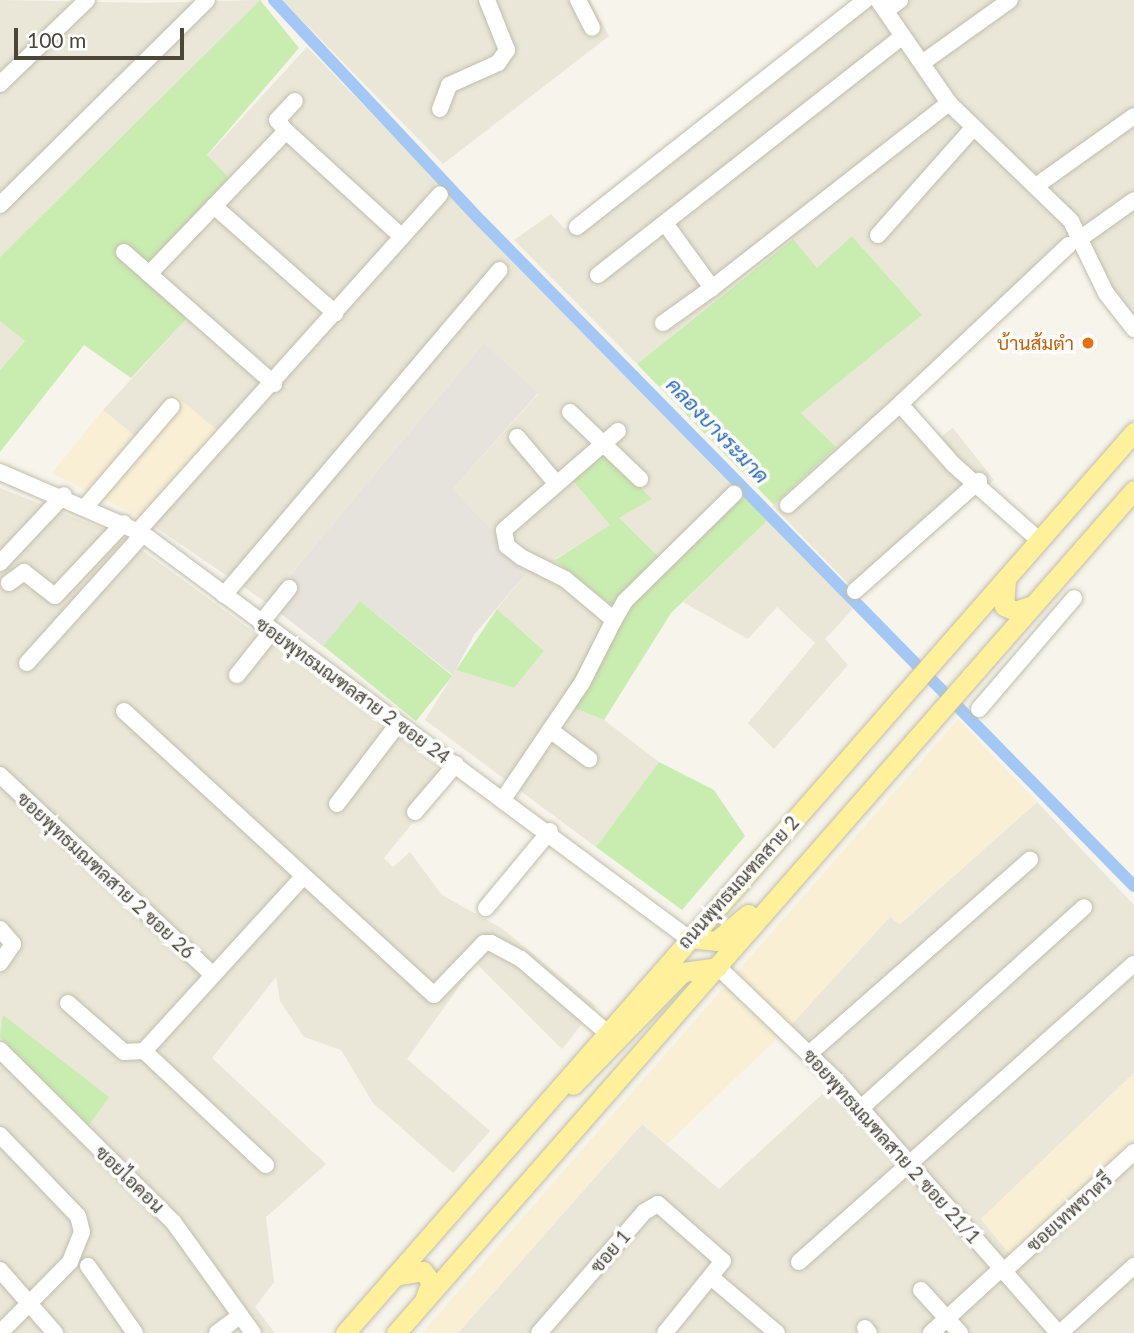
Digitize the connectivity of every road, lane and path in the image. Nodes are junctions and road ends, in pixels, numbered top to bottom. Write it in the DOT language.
graph roads {
  1 [pos="87,0"];
  2 [pos="207,0"];
  3 [pos="487,0"];
  4 [pos="578,0"];
  5 [pos="865,0"];
  6 [pos="900,0"];
  7 [pos="1010,0"];
  8 [pos="882,6"];
  9 [pos="592,28"];
  10 [pos="903,36"];
  11 [pos="922,64"];
  12 [pos="0,83"];
  13 [pos="295,100"];
  14 [pos="949,103"];
  15 [pos="440,109"];
  16 [pos="1134,116"];
  17 [pos="973,128"];
  18 [pos="286,131"];
  19 [pos="1036,186"];
  20 [pos="440,195"];
  21 [pos="1134,200"];
  22 [pos="0,205"];
  23 [pos="214,206"];
  24 [pos="667,226"];
  25 [pos="577,227"];
  26 [pos="878,235"];
  27 [pos="402,237"];
  28 [pos="1075,242"];
  29 [pos="124,252"];
  30 [pos="499,270"];
  31 [pos="149,274"];
  32 [pos="598,275"];
  33 [pos="712,288"];
  34 [pos="335,313"];
  35 [pos="663,323"];
  36 [pos="1134,329"];
  37 [pos="274,384"];
  38 [pos="900,404"];
  39 [pos="172,406"];
  40 [pos="570,412"];
  41 [pos="618,431"];
  42 [pos="1134,432"];
  43 [pos="517,437"];
  44 [pos="601,446"];
  45 [pos="0,472"];
  46 [pos="640,479"];
  47 [pos="979,481"];
  48 [pos="556,483"];
  49 [pos="1134,490"];
  50 [pos="734,494"];
  51 [pos="64,495"];
  52 [pos="87,505"];
  53 [pos="788,505"];
  54 [pos="135,529"];
  55 [pos="1040,541"];
  56 [pos="0,563"];
  57 [pos="1006,579"];
  58 [pos="9,583"];
  59 [pos="289,588"];
  60 [pos="855,592"];
  61 [pos="224,595"];
  62 [pos="1074,598"];
  63 [pos="1032,605"];
  64 [pos="614,620"];
  65 [pos="267,627"];
  66 [pos="1011,631"];
  67 [pos="1031,648"];
  68 [pos="27,663"];
  69 [pos="237,675"];
  70 [pos="979,709"];
  71 [pos="124,711"];
  72 [pos="398,724"];
  73 [pos="550,730"];
  74 [pos="589,759"];
  75 [pos="456,765"];
  76 [pos="0,775"];
  77 [pos="504,798"];
  78 [pos="337,804"];
  79 [pos="415,812"];
  80 [pos="844,821"];
  81 [pos="550,831"];
  82 [pos="1030,860"];
  83 [pos="303,877"];
  84 [pos="1084,907"];
  85 [pos="486,908"];
  86 [pos="0,929"];
  87 [pos="688,938"];
  88 [pos="0,963"];
  89 [pos="1134,964"];
  90 [pos="718,967"];
  91 [pos="213,975"];
  92 [pos="68,1003"];
  93 [pos="605,1031"];
  94 [pos="0,1050"];
  95 [pos="144,1051"];
  96 [pos="810,1053"];
  97 [pos="557,1095"];
  98 [pos="862,1108"];
  99 [pos="0,1135"];
  100 [pos="1134,1152"];
  101 [pos="911,1162"];
  102 [pos="266,1165"];
  103 [pos="799,1262"];
  104 [pos="88,1266"];
  105 [pos="1134,1266"];
  106 [pos="1003,1269"];
  107 [pos="0,1270"];
  108 [pos="393,1276"];
  109 [pos="712,1278"];
  110 [pos="921,1290"];
  111 [pos="425,1299"];
  112 [pos="32,1304"];
  113 [pos="947,1319"];
  114 [pos="244,1326"];
  115 [pos="0,1333"];
  116 [pos="55,1333"];
  117 [pos="135,1333"];
  118 [pos="217,1333"];
  119 [pos="345,1333"];
  120 [pos="396,1333"];
  121 [pos="539,1333"];
  122 [pos="665,1333"];
  123 [pos="777,1333"];
  124 [pos="931,1333"];
  125 [pos="960,1333"];
  126 [pos="1059,1333"];
  1 -- 12 [label="street"];
  2 -- 22 [label="street"];
  3 -- 15 [label="street"];
  4 -- 9 [label="street"];
  5 -- 25 [label="street"];
  6 -- 8 [label="street"];
  7 -- 11 [label="street"];
  8 -- 10 [label="street"];
  10 -- 11 [label="street"];
  10 -- 24 [label="street"];
  11 -- 14 [label="street"];
  13 -- 18 [label="street"];
  14 -- 17 [label="street"];
  14 -- 33 [label="street"];
  16 -- 19 [label="street"];
  17 -- 19 [label="street"];
  17 -- 26 [label="street"];
  18 -- 23 [label="street"];
  18 -- 27 [label="street"];
  19 -- 28 [label="street"];
  20 -- 27 [label="street"];
  21 -- 28 [label="street"];
  23 -- 31 [label="street"];
  23 -- 34 [label="street"];
  24 -- 32 [label="street"];
  24 -- 33 [label="street"];
  27 -- 34 [label="street"];
  28 -- 36 [label="street"];
  28 -- 38 [label="street"];
  29 -- 31 [label="street"];
  30 -- 61 [label="street"];
  31 -- 37 [label="street"];
  33 -- 35 [label="street"];
  34 -- 37 [label="street"];
  37 -- 54 [label="street"];
  38 -- 47 [label="street"];
  38 -- 53 [label="street"];
  39 -- 52 [label="street"];
  40 -- 44 [label="street"];
  41 -- 44 [label="street"];
  42 -- 55 [label="main road, ถนนพุทธมณฑลสาย 2"];
  43 -- 48 [label="street"];
  44 -- 46 [label="street"];
  44 -- 48 [label="street"];
  45 -- 51 [label="street, ซอยพุทธมณฑลสาย 2 ซอย 24"];
  47 -- 55 [label="street"];
  47 -- 60 [label="street"];
  48 -- 64 [label="street"];
  49 -- 63 [label="main road, ถนนพุทธมณฑลสาย 2"];
  50 -- 64 [label="street"];
  51 -- 52 [label="street, ซอยพุทธมณฑลสาย 2 ซอย 24"];
  51 -- 56 [label="street"];
  52 -- 54 [label="street, ซอยพุทธมณฑลสาย 2 ซอย 24"];
  54 -- 58 [label="street"];
  54 -- 61 [label="street, ซอยพุทธมณฑลสาย 2 ซอย 24"];
  54 -- 68 [label="street"];
  55 -- 57 [label="main road, ถนนพุทธมณฑลสาย 2"];
  57 -- 63 [label="main road"];
  57 -- 87 [label="main road, ถนนพุทธมณฑลสาย 2"];
  59 -- 65 [label="street"];
  61 -- 65 [label="street, ซอยพุทธมณฑลสาย 2 ซอย 24"];
  62 -- 67 [label="street"];
  63 -- 66 [label="main road, ถนนพุทธมณฑลสาย 2"];
  64 -- 73 [label="street"];
  65 -- 69 [label="street"];
  65 -- 72 [label="street, ซอยพุทธมณฑลสาย 2 ซอย 24"];
  66 -- 67 [label="street"];
  66 -- 80 [label="main road, ถนนพุทธมณฑลสาย 2"];
  67 -- 70 [label="street"];
  71 -- 83 [label="street"];
  72 -- 75 [label="street, ซอยพุทธมณฑลสาย 2 ซอย 24"];
  72 -- 78 [label="street"];
  73 -- 74 [label="street"];
  73 -- 77 [label="street"];
  75 -- 77 [label="street, ซอยพุทธมณฑลสาย 2 ซอย 24"];
  75 -- 79 [label="street"];
  76 -- 91 [label="street, ซอยพุทธมณฑลสาย 2 ซอย 26"];
  77 -- 81 [label="street, ซอยพุทธมณฑลสาย 2 ซอย 24"];
  80 -- 87 [label="main road"];
  80 -- 90 [label="main road, ถนนพุทธมณฑลสาย 2"];
  81 -- 85 [label="street"];
  81 -- 87 [label="street, ซอยพุทธมณฑลสาย 2 ซอย 24"];
  82 -- 96 [label="street"];
  83 -- 91 [label="street"];
  83 -- 93 [label="street"];
  84 -- 98 [label="street"];
  86 -- 88 [label="street"];
  87 -- 93 [label="main road, ถนนพุทธมณฑลสาย 2"];
  89 -- 101 [label="street"];
  90 -- 96 [label="street, ซอยพุทธมณฑลสาย 2 ซอย 21/1"];
  90 -- 97 [label="main road"];
  90 -- 111 [label="main road, ถนนพุทธมณฑลสาย 2"];
  91 -- 95 [label="street"];
  92 -- 95 [label="street"];
  93 -- 97 [label="main road, ถนนพุทธมณฑลสาย 2"];
  94 -- 114 [label="street, ซอยไอคอน"];
  95 -- 102 [label="street"];
  96 -- 98 [label="street, ซอยพุทธมณฑลสาย 2 ซอย 21/1"];
  97 -- 108 [label="main road, ถนนพุทธมณฑลสาย 2"];
  98 -- 101 [label="street, ซอยพุทธมณฑลสาย 2 ซอย 21/1"];
  99 -- 112 [label="street"];
  100 -- 106 [label="street, ซอยเทพชาตรี"];
  101 -- 103 [label="street"];
  101 -- 106 [label="street, ซอยพุทธมณฑลสาย 2 ซอย 21/1"];
  104 -- 117 [label="street"];
  105 -- 126 [label="street"];
  106 -- 113 [label="street, ซอยเทพชาตรี"];
  106 -- 126 [label="street, ซอยพุทธมณฑลสาย 2 ซอย 21/1"];
  107 -- 112 [label="street"];
  108 -- 111 [label="main road"];
  108 -- 119 [label="main road, ถนนพุทธมณฑลสาย 2"];
  109 -- 121 [label="street, ซอย 1"];
  109 -- 122 [label="street"];
  109 -- 123 [label="street"];
  110 -- 113 [label="street"];
  111 -- 120 [label="main road, ถนนพุทธมณฑลสาย 2"];
  112 -- 115 [label="street"];
  112 -- 116 [label="street"];
  113 -- 124 [label="street, ซอยเทพชาตรี"];
  113 -- 125 [label="street"];
  114 -- 118 [label="street"];
}
